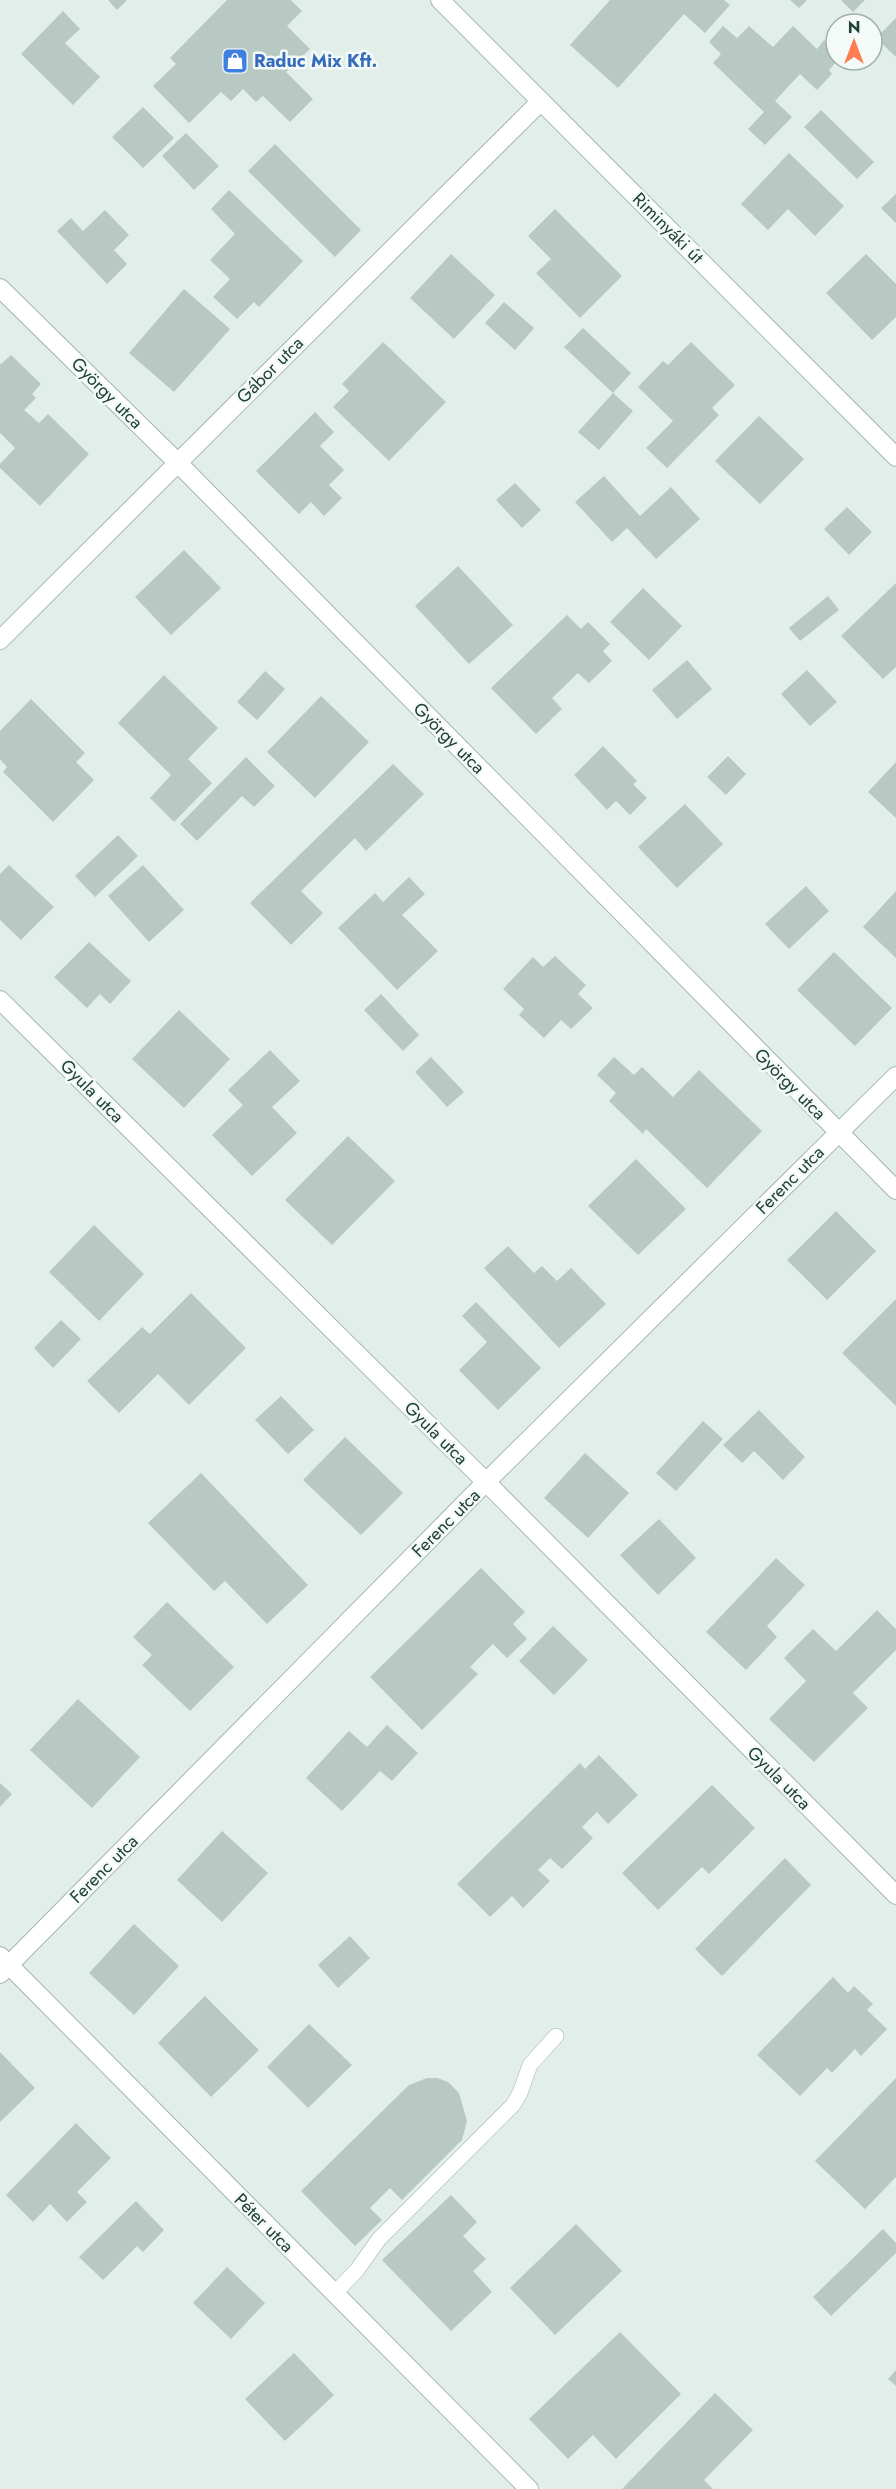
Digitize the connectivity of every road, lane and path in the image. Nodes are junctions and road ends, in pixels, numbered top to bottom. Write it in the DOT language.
graph roads {
  1 [pos="440,0"];
  2 [pos="541,101"];
  3 [pos="0,288"];
  4 [pos="896,457"];
  5 [pos="177,462"];
  6 [pos="0,640"];
  7 [pos="0,1000"];
  8 [pos="896,1076"];
  9 [pos="838,1132"];
  10 [pos="896,1190"];
  11 [pos="486,1482"];
  12 [pos="896,1895"];
  13 [pos="3,1965"];
  14 [pos="556,2036"];
  15 [pos="334,2293"];
  16 [pos="529,2489"];
  1 -- 2 [label="street, Riminyáki út"];
  2 -- 4 [label="street, Riminyáki út"];
  2 -- 5 [label="street, Gábor utca"];
  3 -- 5 [label="street, György utca"];
  5 -- 6 [label="street, Gábor utca"];
  5 -- 9 [label="street, György utca"];
  7 -- 11 [label="street, Gyula utca"];
  8 -- 9 [label="street, Ferenc utca"];
  9 -- 10 [label="street, György utca"];
  9 -- 11 [label="street, Ferenc utca"];
  11 -- 12 [label="street, Gyula utca"];
  11 -- 13 [label="street, Ferenc utca"];
  13 -- 15 [label="street, Péter utca"];
  14 -- 15 [label="lane"];
  15 -- 16 [label="street, Péter utca"];
}
